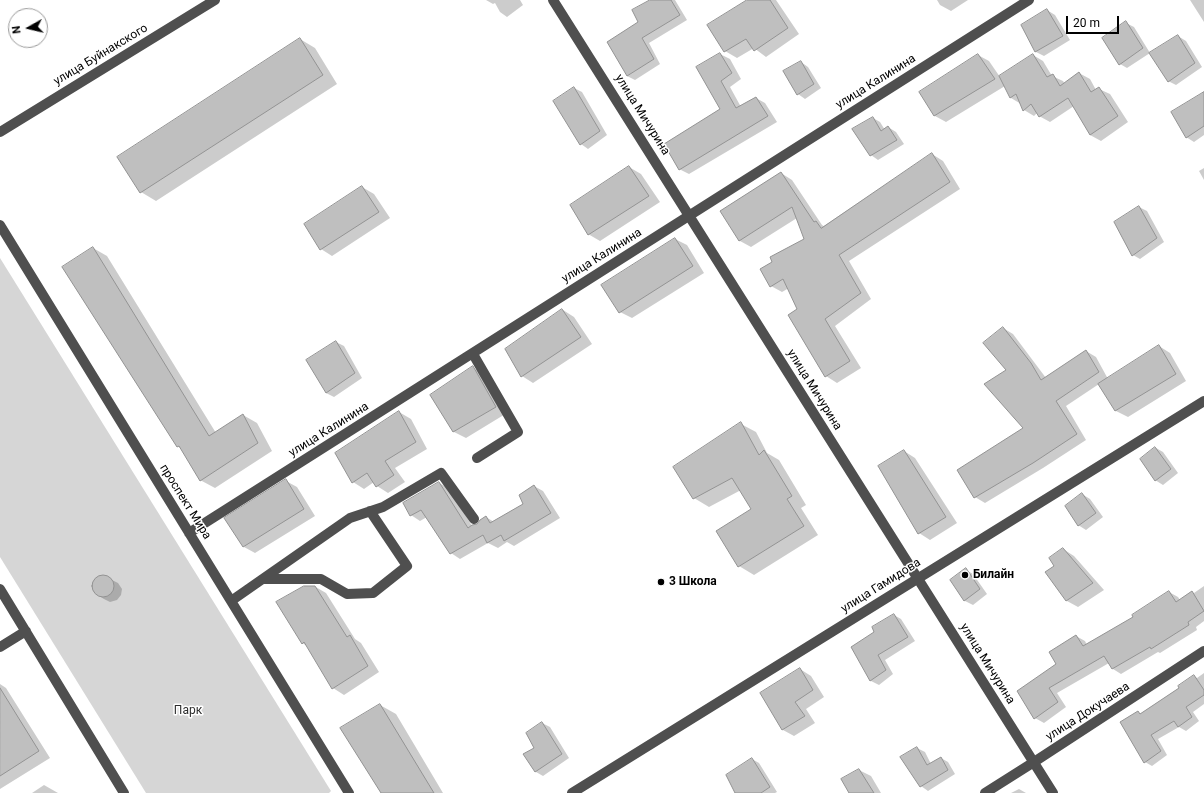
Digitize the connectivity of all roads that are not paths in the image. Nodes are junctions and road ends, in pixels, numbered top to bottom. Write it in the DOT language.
graph roads {
  1 [pos="215,0"];
  2 [pos="553,0"];
  3 [pos="1029,0"];
  4 [pos="0,132"];
  5 [pos="690,216"];
  6 [pos="0,225"];
  7 [pos="473,354"];
  8 [pos="1204,401"];
  9 [pos="477,458"];
  10 [pos="370,512"];
  11 [pos="474,520"];
  12 [pos="189,533"];
  13 [pos="918,578"];
  14 [pos="264,579"];
  15 [pos="0,589"];
  16 [pos="231,601"];
  17 [pos="26,631"];
  18 [pos="0,647"];
  19 [pos="1204,651"];
  20 [pos="1034,762"];
  21 [pos="124,793"];
  22 [pos="349,793"];
  23 [pos="572,793"];
  24 [pos="985,793"];
  25 [pos="1053,793"];
  1 -- 4 [label="street, улица Буйнакского"];
  2 -- 5 [label="street, улица Мичурина"];
  3 -- 5 [label="street, улица Калинина"];
  5 -- 7 [label="street, улица Калинина"];
  5 -- 13 [label="street, улица Мичурина"];
  6 -- 12 [label="street, проспект Мира"];
  7 -- 9 [label="street"];
  7 -- 12 [label="street, улица Калинина"];
  8 -- 13 [label="street, улица Гамидова"];
  10 -- 11 [label="street"];
  10 -- 14 [label="street"];
  10 -- 14 [label="street"];
  12 -- 16 [label="street, проспект Мира"];
  13 -- 20 [label="street, улица Мичурина"];
  13 -- 23 [label="street, улица Гамидова"];
  14 -- 16 [label="street"];
  15 -- 17 [label="street"];
  16 -- 22 [label="street, проспект Мира"];
  17 -- 18 [label="street"];
  17 -- 21 [label="street"];
  19 -- 20 [label="street, улица Докучаева"];
  20 -- 24 [label="street, улица Докучаева"];
  20 -- 25 [label="street, улица Мичурина"];
}
